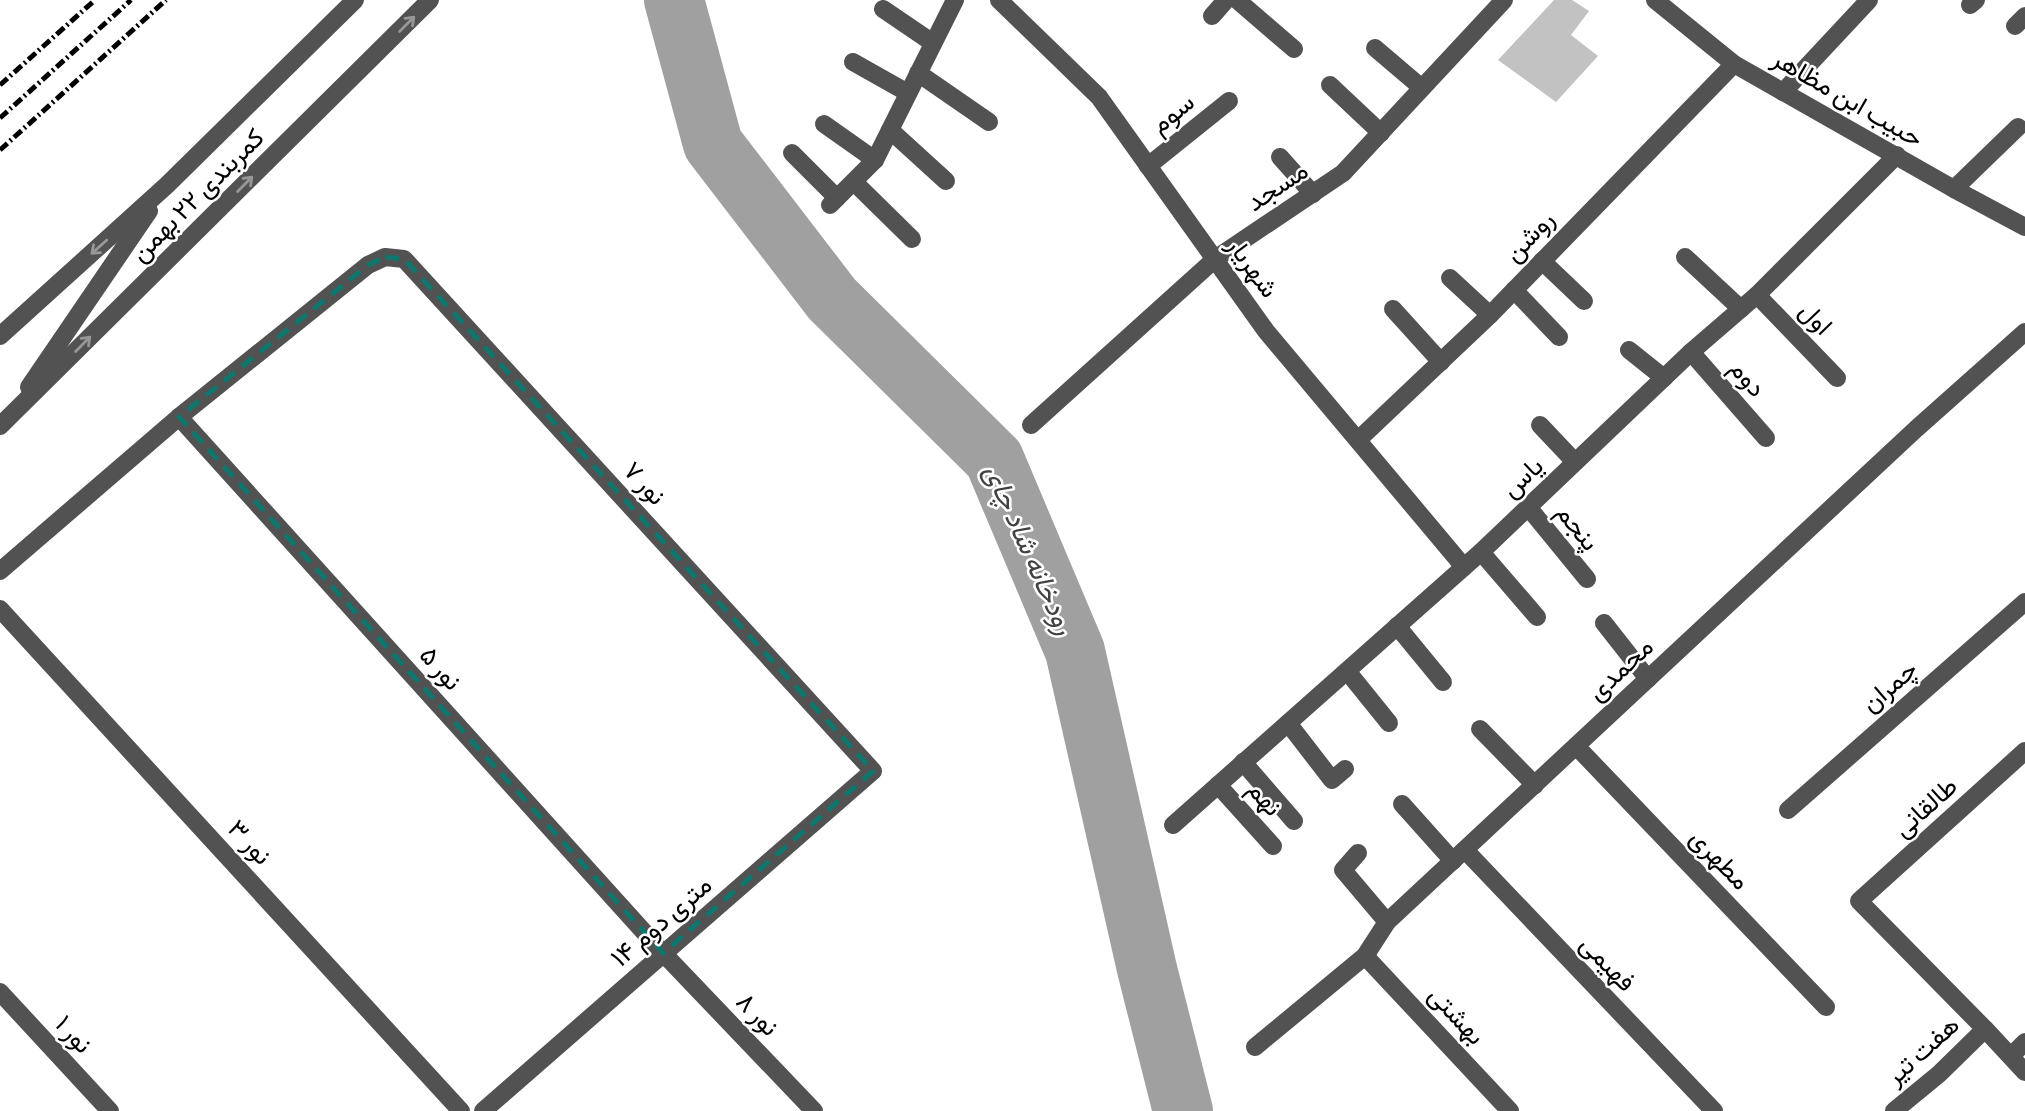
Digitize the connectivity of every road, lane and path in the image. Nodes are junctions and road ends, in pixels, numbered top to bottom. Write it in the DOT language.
graph roads {
  1 [pos="355,0"];
  2 [pos="430,0"];
  3 [pos="955,0"];
  4 [pos="999,0"];
  5 [pos="1226,0"];
  6 [pos="1237,0"];
  7 [pos="1504,0"];
  8 [pos="1655,0"];
  9 [pos="1869,0"];
  10 [pos="883,9"];
  11 [pos="1212,16"];
  12 [pos="933,43"];
  13 [pos="1376,48"];
  14 [pos="1294,49"];
  15 [pos="852,62"];
  16 [pos="1734,64"];
  17 [pos="918,73"];
  18 [pos="1330,85"];
  19 [pos="1422,88"];
  20 [pos="1783,92"];
  21 [pos="908,93"];
  22 [pos="1229,101"];
  23 [pos="989,122"];
  24 [pos="824,124"];
  25 [pos="2018,127"];
  26 [pos="890,131"];
  27 [pos="1381,133"];
  28 [pos="792,153"];
  29 [pos="1897,155"];
  30 [pos="1280,157"];
  31 [pos="875,160"];
  32 [pos="1148,166"];
  33 [pos="946,181"];
  34 [pos="854,182"];
  35 [pos="167,185"];
  36 [pos="1954,189"];
  37 [pos="1313,194"];
  38 [pos="2025,227"];
  39 [pos="912,239"];
  40 [pos="1685,257"];
  41 [pos="1215,259"];
  42 [pos="1542,261"];
  43 [pos="1450,278"];
  44 [pos="1514,290"];
  45 [pos="1757,295"];
  46 [pos="1584,301"];
  47 [pos="1393,309"];
  48 [pos="1741,309"];
  49 [pos="1490,315"];
  50 [pos="2025,332"];
  51 [pos="0,337"];
  52 [pos="1559,337"];
  53 [pos="1629,350"];
  54 [pos="1691,352"];
  55 [pos="1441,362"];
  56 [pos="1664,378"];
  57 [pos="1837,378"];
  58 [pos="179,417"];
  59 [pos="2,424"];
  60 [pos="1031,425"];
  61 [pos="1540,425"];
  62 [pos="1766,438"];
  63 [pos="1358,440"];
  64 [pos="1575,463"];
  65 [pos="1528,507"];
  66 [pos="1481,552"];
  67 [pos="1464,566"];
  68 [pos="0,571"];
  69 [pos="1587,579"];
  70 [pos="2025,603"];
  71 [pos="0,610"];
  72 [pos="1537,617"];
  73 [pos="1604,623"];
  74 [pos="1397,626"];
  75 [pos="1347,671"];
  76 [pos="1648,679"];
  77 [pos="1443,682"];
  78 [pos="1288,723"];
  79 [pos="1390,723"];
  80 [pos="1480,729"];
  81 [pos="1576,746"];
  82 [pos="2025,751"];
  83 [pos="1243,762"];
  84 [pos="1345,769"];
  85 [pos="873,771"];
  86 [pos="1218,785"];
  87 [pos="1535,785"];
  88 [pos="1402,804"];
  89 [pos="1788,810"];
  90 [pos="1294,821"];
  91 [pos="1173,825"];
  92 [pos="1273,846"];
  93 [pos="1358,853"];
  94 [pos="1459,856"];
  95 [pos="1387,922"];
  96 [pos="663,953"];
  97 [pos="1365,956"];
  98 [pos="0,992"];
  99 [pos="1826,1007"];
  100 [pos="1985,1029"];
  101 [pos="2025,1042"];
  102 [pos="1255,1047"];
  103 [pos="2011,1056"];
  104 [pos="2025,1072"];
  105 [pos="110,1111"];
  106 [pos="461,1111"];
  107 [pos="483,1111"];
  108 [pos="814,1111"];
  109 [pos="1510,1111"];
  110 [pos="1714,1111"];
  111 [pos="1894,1111"];
  1 -- 35 [label="street, کمربندی ۲۲ بهمن"];
  59 -- 2 [label="street, کمربندی ۲۲ بهمن, one-way"];
  3 -- 12 [label="street"];
  4 -- 32 [label="street, شهریار"];
  5 -- 11 [label="street"];
  6 -- 14 [label="street"];
  7 -- 19 [label="street, مسجد"];
  8 -- 16 [label="street, حبیب ابن مظاهر"];
  9 -- 20 [label="street"];
  10 -- 12 [label="street"];
  12 -- 17 [label="street"];
  13 -- 19 [label="street"];
  15 -- 21 [label="street"];
  16 -- 20 [label="street, حبیب ابن مظاهر"];
  16 -- 42 [label="street, روشن"];
  17 -- 21 [label="street"];
  17 -- 23 [label="street"];
  18 -- 27 [label="street"];
  19 -- 27 [label="street, مسجد"];
  20 -- 29 [label="street, حبیب ابن مظاهر"];
  21 -- 26 [label="street"];
  22 -- 32 [label="street, سوم"];
  24 -- 31 [label="street"];
  25 -- 36 [label="street"];
  26 -- 31 [label="street"];
  26 -- 33 [label="street"];
  27 -- 37 [label="street, مسجد"];
  28 -- 34 [label="street"];
  29 -- 36 [label="street, حبیب ابن مظاهر"];
  29 -- 45 [label="street, یاس"];
  30 -- 37 [label="street"];
  31 -- 34 [label="street"];
  32 -- 41 [label="street, شهریار"];
  34 -- 39 [label="street"];
  35 -- 51 [label="street, کمربندی ۲۲ بهمن, one-way"];
  35 -- 59 [label="street"];
  36 -- 38 [label="street, حبیب ابن مظاهر"];
  37 -- 41 [label="street, مسجد"];
  40 -- 48 [label="street"];
  41 -- 60 [label="street, مسجد"];
  41 -- 63 [label="street, شهریار"];
  42 -- 44 [label="street, روشن"];
  42 -- 46 [label="street"];
  43 -- 49 [label="street"];
  44 -- 49 [label="street, روشن"];
  44 -- 52 [label="street"];
  45 -- 48 [label="street, یاس"];
  45 -- 57 [label="street, اول"];
  47 -- 55 [label="street"];
  48 -- 54 [label="street, یاس"];
  49 -- 55 [label="street, روشن"];
  50 -- 76 [label="street, محمدی"];
  53 -- 56 [label="street"];
  54 -- 56 [label="street, یاس"];
  54 -- 62 [label="street, دوم"];
  55 -- 63 [label="street, روشن"];
  56 -- 64 [label="street, یاس"];
  58 -- 68 [label="street"];
  58 -- 85 [label="street, نور ۷"];
  58 -- 96 [label="street, نور ۵"];
  61 -- 64 [label="street"];
  63 -- 67 [label="street, شهریار"];
  64 -- 65 [label="street, یاس"];
  65 -- 66 [label="street, یاس"];
  65 -- 69 [label="street, پنجم"];
  66 -- 67 [label="street, یاس"];
  66 -- 72 [label="street"];
  67 -- 74 [label="street, یاس"];
  70 -- 89 [label="street, چمران"];
  71 -- 106 [label="street, نور ۳"];
  73 -- 76 [label="street"];
  74 -- 75 [label="street, یاس"];
  74 -- 77 [label="street"];
  75 -- 78 [label="street, یاس"];
  75 -- 79 [label="street"];
  76 -- 81 [label="street, محمدی"];
  78 -- 83 [label="street, یاس"];
  78 -- 84 [label="street"];
  80 -- 87 [label="street"];
  81 -- 87 [label="street, محمدی"];
  81 -- 99 [label="street, مطهری"];
  82 -- 100 [label="street, طالقانی"];
  83 -- 86 [label="street, یاس"];
  83 -- 90 [label="street"];
  85 -- 96 [label="street, ۱۴ متری دوم"];
  86 -- 91 [label="street, یاس"];
  86 -- 92 [label="street, نهم"];
  87 -- 94 [label="street, محمدی"];
  88 -- 94 [label="street, فهیمی"];
  93 -- 95 [label="street"];
  94 -- 95 [label="street, محمدی"];
  94 -- 110 [label="street, فهیمی"];
  95 -- 97 [label="street, محمدی"];
  96 -- 107 [label="street, ۱۴ متری دوم"];
  96 -- 108 [label="street, نور ۸"];
  97 -- 102 [label="street, محمدی"];
  97 -- 109 [label="street, بهشتی"];
  98 -- 105 [label="street, نور ۱"];
  100 -- 103 [label="street"];
  100 -- 111 [label="street, هفت تیر"];
  101 -- 103 [label="street"];
  103 -- 104 [label="street"];
}
